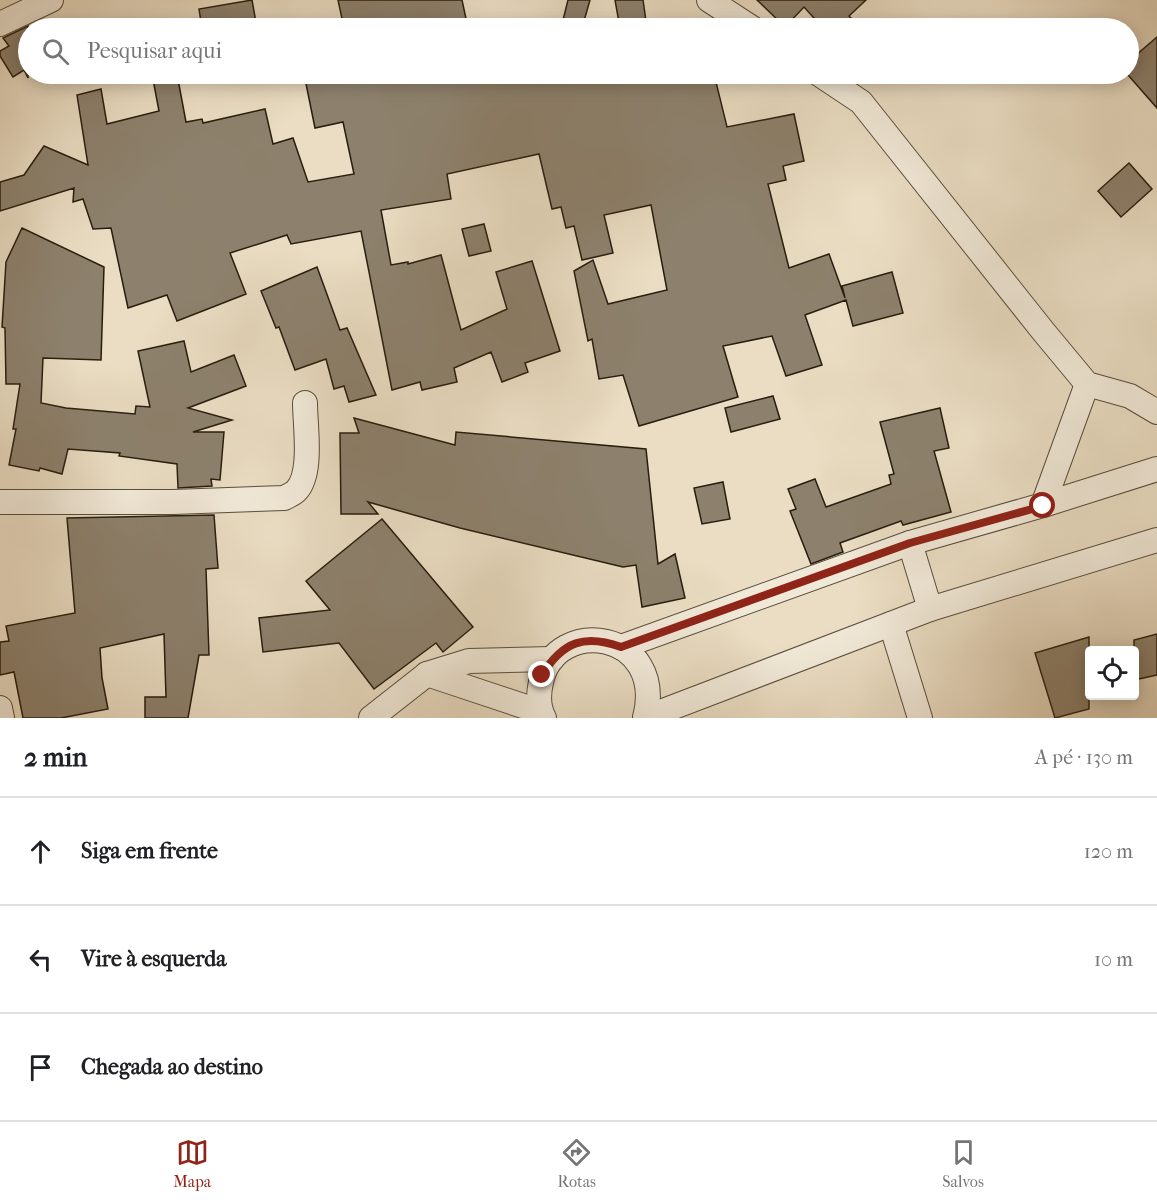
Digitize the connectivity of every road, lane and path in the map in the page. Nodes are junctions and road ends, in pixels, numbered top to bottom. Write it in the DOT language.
graph roads {
  1 [pos="51,0"];
  2 [pos="710,0"];
  3 [pos="737,18"];
  4 [pos="0,24"];
  5 [pos="834,84"];
  6 [pos="1087,384"];
  7 [pos="305,403"];
  8 [pos="1157,412"];
  9 [pos="1157,469"];
  10 [pos="0,502"];
  11 [pos="1043,506"];
  12 [pos="1157,540"];
  13 [pos="910,543"];
  14 [pos="930,609"];
  15 [pos="891,624"];
  16 [pos="621,647"];
  17 [pos="552,659"];
  18 [pos="427,674"];
  19 [pos="0,708"];
  20 [pos="543,715"];
  21 [pos="2,718"];
  22 [pos="371,718"];
  23 [pos="645,718"];
  24 [pos="920,718"];
  1 -- 4 [label="street"];
  2 -- 3 [label="street"];
  5 -- 6 [label="street"];
  6 -- 8 [label="street"];
  6 -- 11 [label="street"];
  7 -- 10 [label="street"];
  9 -- 11 [label="street"];
  11 -- 13 [label="street"];
  12 -- 14 [label="street"];
  13 -- 14 [label="street"];
  13 -- 16 [label="street"];
  14 -- 15 [label="street"];
  15 -- 23 [label="street"];
  15 -- 24 [label="street"];
  16 -- 17 [label="street"];
  16 -- 23 [label="street"];
  17 -- 18 [label="street"];
  17 -- 20 [label="street"];
  18 -- 20 [label="street"];
  18 -- 22 [label="street"];
  19 -- 21 [label="street"];
}
